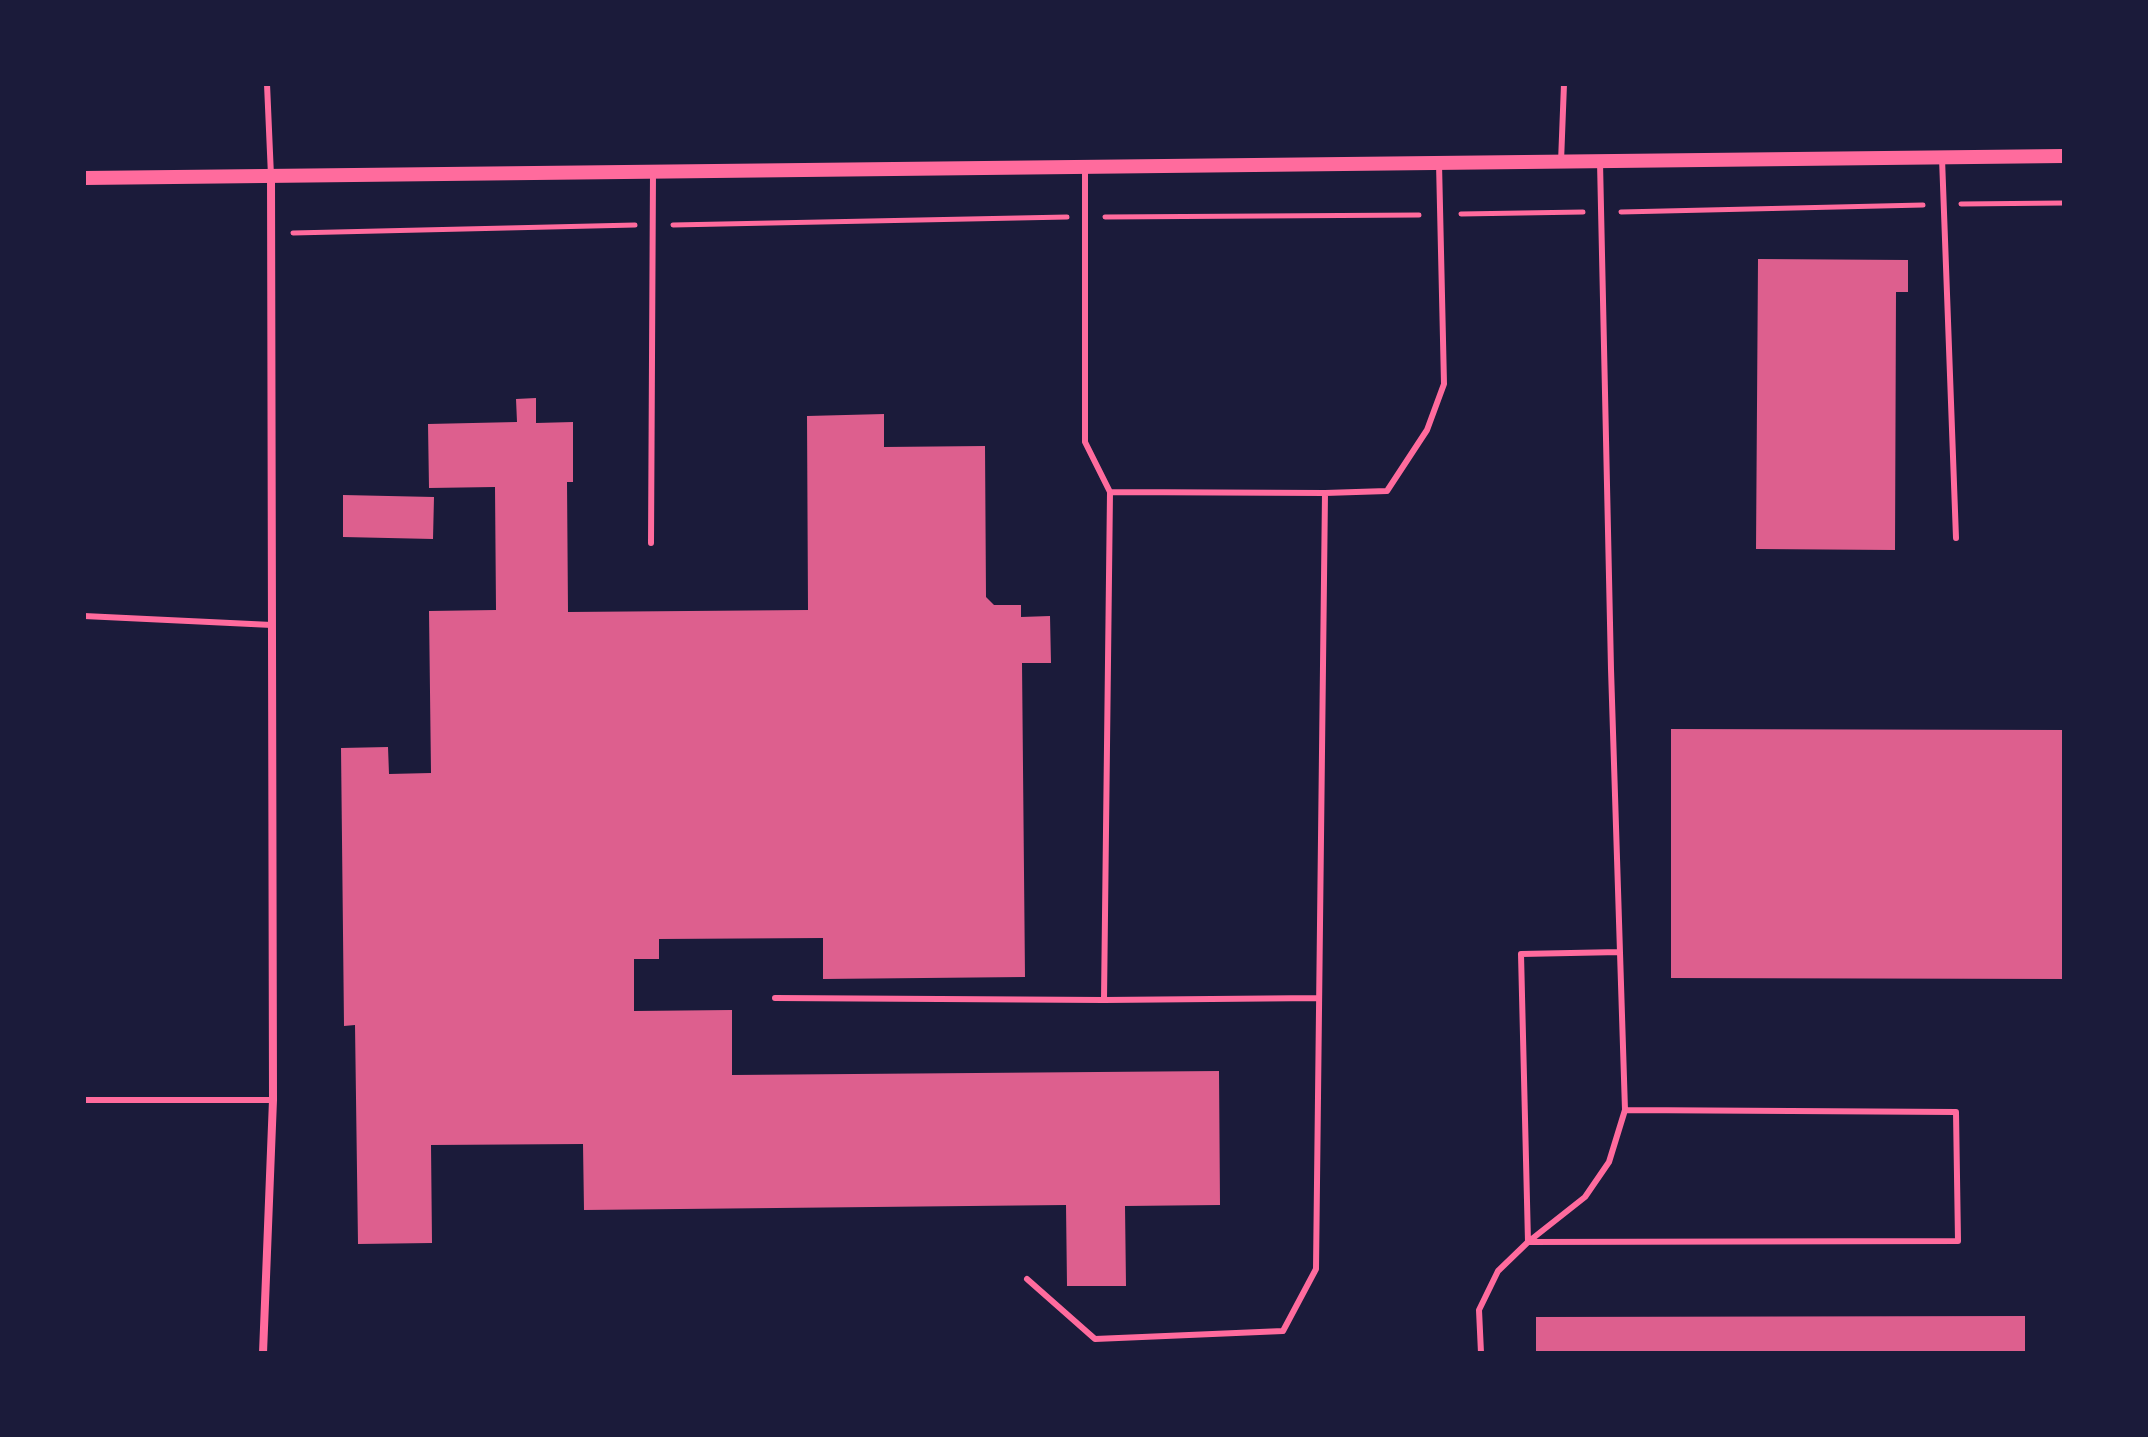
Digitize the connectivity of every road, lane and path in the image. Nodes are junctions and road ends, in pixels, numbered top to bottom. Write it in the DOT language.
graph roads {
  1 [pos="267,84"];
  2 [pos="1564,84"];
  3 [pos="2064,156"];
  4 [pos="1942,158"];
  5 [pos="1561,162"];
  6 [pos="1600,162"];
  7 [pos="1439,163"];
  8 [pos="1085,166"];
  9 [pos="653,172"];
  10 [pos="271,177"];
  11 [pos="84,178"];
  12 [pos="2064,203"];
  13 [pos="1944,204"];
  14 [pos="1602,212"];
  15 [pos="1441,215"];
  16 [pos="1087,217"];
  17 [pos="652,225"];
  18 [pos="270,234"];
  19 [pos="1110,492"];
  20 [pos="1325,493"];
  21 [pos="1956,538"];
  22 [pos="651,543"];
  23 [pos="84,616"];
  24 [pos="272,625"];
  25 [pos="1620,952"];
  26 [pos="775,998"];
  27 [pos="1319,998"];
  28 [pos="1104,1000"];
  29 [pos="84,1100"];
  30 [pos="273,1100"];
  31 [pos="1625,1110"];
  32 [pos="1528,1242"];
  33 [pos="1027,1279"];
  34 [pos="263,1353"];
  35 [pos="1481,1353"];
  1 -- 10 [label="lane"];
  2 -- 5 [label="lane"];
  3 -- 4 [label="street"];
  4 -- 6 [label="street"];
  4 -- 13 [label="lane"];
  5 -- 6 [label="street"];
  5 -- 7 [label="street"];
  6 -- 14 [label="lane"];
  7 -- 8 [label="street"];
  7 -- 15 [label="lane"];
  8 -- 9 [label="street"];
  8 -- 16 [label="lane"];
  9 -- 10 [label="street"];
  9 -- 17 [label="lane"];
  10 -- 11 [label="street"];
  10 -- 18 [label="street"];
  12 -- 13 [label="path"];
  13 -- 14 [label="path"];
  13 -- 21 [label="lane"];
  14 -- 15 [label="path"];
  14 -- 25 [label="lane"];
  15 -- 16 [label="path"];
  15 -- 20 [label="lane"];
  16 -- 17 [label="path"];
  16 -- 19 [label="lane"];
  17 -- 18 [label="path"];
  17 -- 22 [label="lane"];
  18 -- 24 [label="street"];
  19 -- 20 [label="lane"];
  19 -- 28 [label="lane"];
  20 -- 27 [label="lane"];
  23 -- 24 [label="lane"];
  24 -- 30 [label="street"];
  25 -- 31 [label="lane"];
  25 -- 32 [label="lane"];
  26 -- 28 [label="lane"];
  27 -- 28 [label="lane"];
  27 -- 33 [label="lane"];
  29 -- 30 [label="lane"];
  30 -- 34 [label="street"];
  31 -- 32 [label="lane"];
  31 -- 32 [label="lane"];
  32 -- 35 [label="lane"];
}
